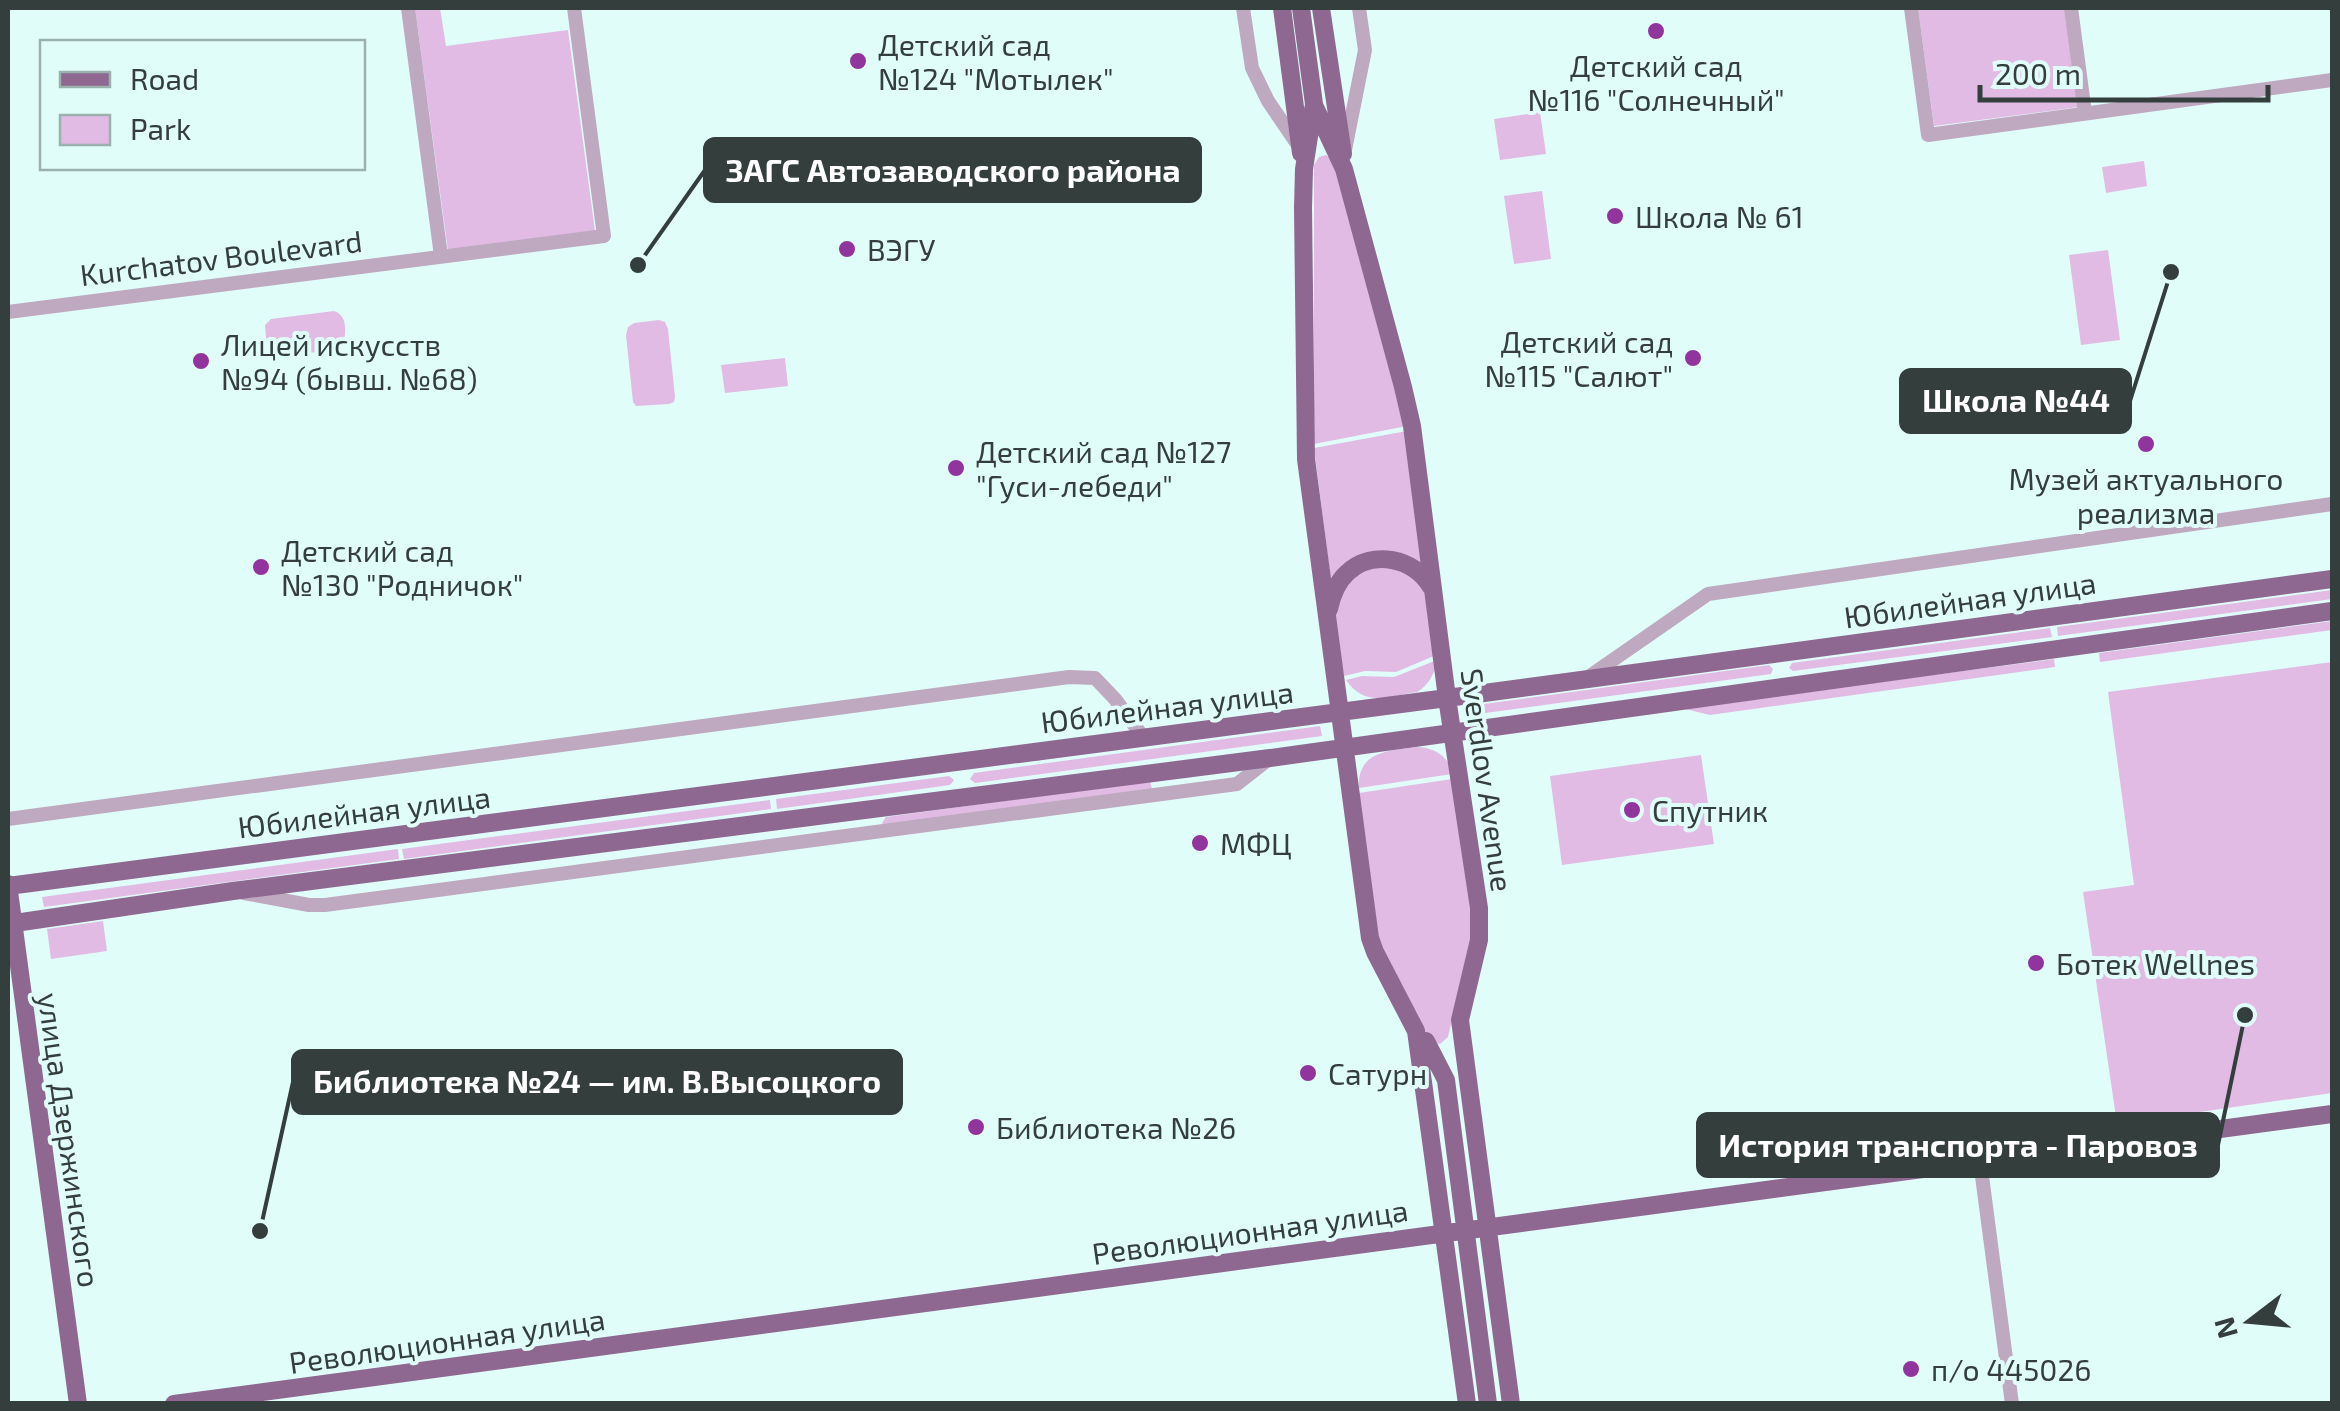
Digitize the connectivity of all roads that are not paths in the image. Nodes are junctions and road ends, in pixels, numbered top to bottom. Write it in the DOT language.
graph roads {
  1 [pos="408,8"];
  2 [pos="574,8"];
  3 [pos="1244,8"];
  4 [pos="1282,8"];
  5 [pos="1302,8"];
  6 [pos="1321,8"];
  7 [pos="1360,8"];
  8 [pos="1911,8"];
  9 [pos="2072,8"];
  10 [pos="2332,80"];
  11 [pos="1314,104"];
  12 [pos="2085,114"];
  13 [pos="1300,148"];
  14 [pos="1342,162"];
  15 [pos="1304,168"];
  16 [pos="441,256"];
  17 [pos="8,312"];
  18 [pos="2332,504"];
  19 [pos="2332,578"];
  20 [pos="1434,596"];
  21 [pos="2332,611"];
  22 [pos="1327,619"];
  23 [pos="1778,653"];
  24 [pos="1587,678"];
  25 [pos="1784,687"];
  26 [pos="1447,698"];
  27 [pos="1338,711"];
  28 [pos="1453,733"];
  29 [pos="1143,736"];
  30 [pos="1344,748"];
  31 [pos="1270,758"];
  32 [pos="8,820"];
  33 [pos="8,885"];
  34 [pos="233,891"];
  35 [pos="10,924"];
  36 [pos="1458,1028"];
  37 [pos="1421,1036"];
  38 [pos="1446,1080"];
  39 [pos="2332,1114"];
  40 [pos="1980,1161"];
  41 [pos="1487,1228"];
  42 [pos="1465,1231"];
  43 [pos="1444,1234"];
  44 [pos="78,1404"];
  45 [pos="174,1404"];
  46 [pos="1467,1404"];
  47 [pos="1488,1404"];
  48 [pos="1512,1404"];
  49 [pos="2012,1404"];
  1 -- 16 [label="street"];
  2 -- 16 [label="street, Kurchatov Boulevard"];
  3 -- 13 [label="street"];
  4 -- 13 [label="main road, Sverdlov Avenue"];
  5 -- 11 [label="main road, Sverdlov Avenue"];
  6 -- 14 [label="main road, Sverdlov Avenue"];
  7 -- 14 [label="street"];
  8 -- 12 [label="street"];
  9 -- 12 [label="street"];
  10 -- 12 [label="street"];
  11 -- 14 [label="main road, Sverdlov Avenue"];
  11 -- 15 [label="main road, Sverdlov Avenue"];
  13 -- 15 [label="main road, Sverdlov Avenue"];
  14 -- 15 [label="main road"];
  14 -- 20 [label="main road, Sverdlov Avenue"];
  15 -- 22 [label="main road, Sverdlov Avenue"];
  16 -- 17 [label="street, Kurchatov Boulevard"];
  18 -- 24 [label="street"];
  19 -- 23 [label="main road, Юбилейная улица"];
  20 -- 22 [label="main road"];
  20 -- 26 [label="main road, Sverdlov Avenue"];
  21 -- 25 [label="main road, Юбилейная улица"];
  22 -- 27 [label="main road, Sverdlov Avenue"];
  23 -- 24 [label="main road, Юбилейная улица"];
  23 -- 25 [label="main road"];
  24 -- 26 [label="main road, Юбилейная улица"];
  25 -- 28 [label="main road, Юбилейная улица"];
  26 -- 27 [label="main road, Юбилейная улица"];
  26 -- 28 [label="main road, Sverdlov Avenue"];
  27 -- 29 [label="main road, Юбилейная улица"];
  27 -- 30 [label="main road, Sverdlov Avenue"];
  28 -- 30 [label="main road, Юбилейная улица"];
  28 -- 36 [label="main road, Sverdlov Avenue"];
  29 -- 32 [label="street"];
  29 -- 33 [label="main road, Юбилейная улица"];
  30 -- 31 [label="main road, Юбилейная улица"];
  30 -- 37 [label="main road, Sverdlov Avenue"];
  31 -- 34 [label="main road, Юбилейная улица"];
  31 -- 34 [label="street"];
  33 -- 35 [label="main road, улица Дзержинского"];
  34 -- 35 [label="main road, Юбилейная улица"];
  35 -- 44 [label="main road, улица Дзержинского"];
  36 -- 37 [label="main road"];
  36 -- 38 [label="main road, Sverdlov Avenue"];
  36 -- 41 [label="main road, Sverdlov Avenue"];
  37 -- 38 [label="main road, Sverdlov Avenue"];
  37 -- 43 [label="main road, Sverdlov Avenue"];
  38 -- 42 [label="main road, Sverdlov Avenue"];
  39 -- 40 [label="main road, Революционная улица"];
  40 -- 41 [label="main road, Революционная улица"];
  40 -- 49 [label="street"];
  41 -- 42 [label="main road, Революционная улица"];
  41 -- 48 [label="main road, Sverdlov Avenue"];
  42 -- 43 [label="main road, Революционная улица"];
  42 -- 47 [label="main road, Sverdlov Avenue"];
  43 -- 45 [label="main road, Революционная улица"];
  43 -- 46 [label="main road, Sverdlov Avenue"];
}
